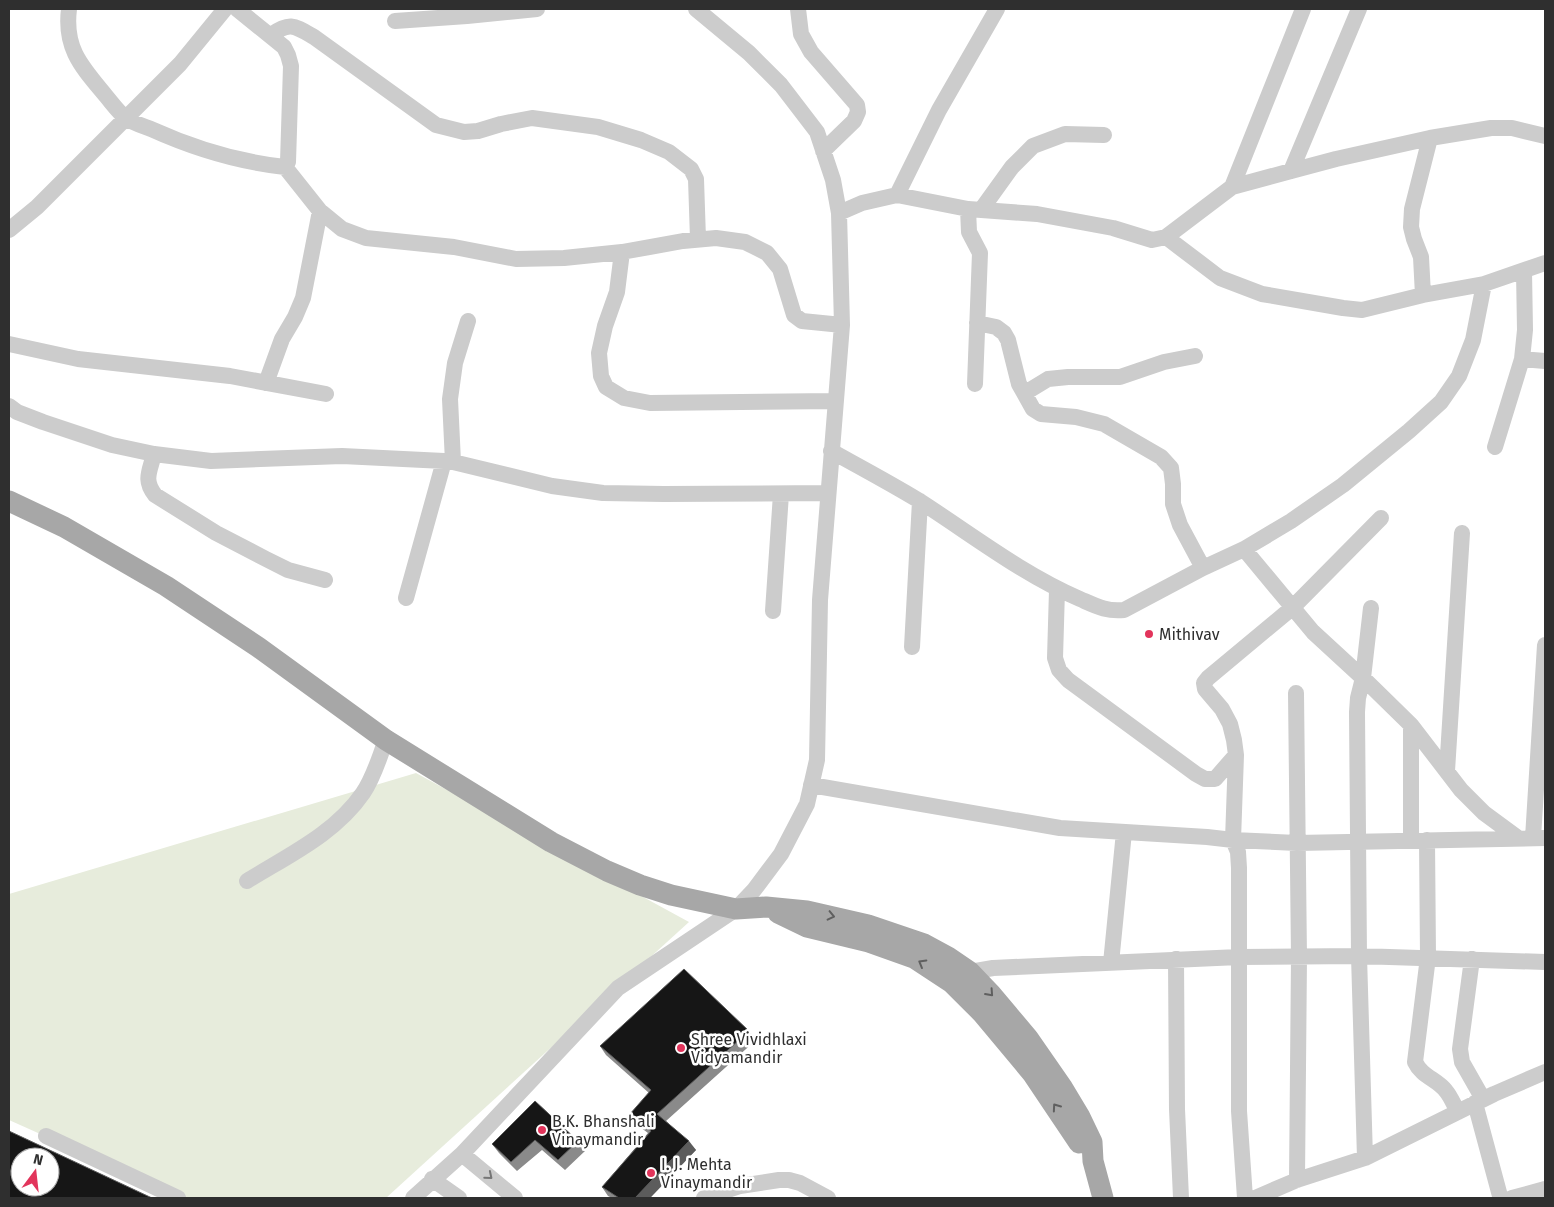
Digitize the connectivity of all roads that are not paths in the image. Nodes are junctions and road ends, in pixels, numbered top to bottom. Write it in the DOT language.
graph roads {
  1 [pos="69,9"];
  2 [pos="225,9"];
  3 [pos="237,9"];
  4 [pos="537,9"];
  5 [pos="696,9"];
  6 [pos="798,9"];
  7 [pos="997,9"];
  8 [pos="1303,9"];
  9 [pos="1359,9"];
  10 [pos="395,21"];
  11 [pos="271,35"];
  12 [pos="126,118"];
  13 [pos="1104,135"];
  14 [pos="1545,136"];
  15 [pos="1430,138"];
  16 [pos="823,151"];
  17 [pos="285,167"];
  18 [pos="1291,171"];
  19 [pos="1232,187"];
  20 [pos="897,195"];
  21 [pos="975,210"];
  22 [pos="320,211"];
  23 [pos="839,213"];
  24 [pos="9,230"];
  25 [pos="1166,237"];
  26 [pos="698,239"];
  27 [pos="622,252"];
  28 [pos="1545,263"];
  29 [pos="1524,271"];
  30 [pos="1484,284"];
  31 [pos="1423,295"];
  32 [pos="468,321"];
  33 [pos="976,323"];
  34 [pos="842,325"];
  35 [pos="9,344"];
  36 [pos="1194,356"];
  37 [pos="1522,359"];
  38 [pos="1545,361"];
  39 [pos="266,383"];
  40 [pos="975,384"];
  41 [pos="326,394"];
  42 [pos="1025,394"];
  43 [pos="836,401"];
  44 [pos="9,406"];
  45 [pos="1494,447"];
  46 [pos="832,451"];
  47 [pos="154,454"];
  48 [pos="448,461"];
  49 [pos="828,493"];
  50 [pos="782,494"];
  51 [pos="9,500"];
  52 [pos="920,501"];
  53 [pos="1380,518"];
  54 [pos="1462,533"];
  55 [pos="1244,549"];
  56 [pos="1203,568"];
  57 [pos="325,580"];
  58 [pos="1057,590"];
  59 [pos="406,598"];
  60 [pos="1292,608"];
  61 [pos="1371,608"];
  62 [pos="773,611"];
  63 [pos="1545,645"];
  64 [pos="912,647"];
  65 [pos="1363,678"];
  66 [pos="1296,693"];
  67 [pos="1411,726"];
  68 [pos="386,740"];
  69 [pos="1236,755"];
  70 [pos="1447,771"];
  71 [pos="811,785"];
  72 [pos="1124,832"];
  73 [pos="1532,838"];
  74 [pos="1233,840"];
  75 [pos="1427,840"];
  76 [pos="1411,841"];
  77 [pos="1358,842"];
  78 [pos="1297,843"];
  79 [pos="247,881"];
  80 [pos="766,908"];
  81 [pos="736,909"];
  82 [pos="1359,956"];
  83 [pos="1239,957"];
  84 [pos="1299,957"];
  85 [pos="1428,957"];
  86 [pos="1472,959"];
  87 [pos="1176,960"];
  88 [pos="1545,962"];
  89 [pos="1110,963"];
  90 [pos="970,972"];
  91 [pos="952,983"];
  92 [pos="1545,1072"];
  93 [pos="1479,1101"];
  94 [pos="1458,1112"];
  95 [pos="46,1136"];
  96 [pos="462,1154"];
  97 [pos="1366,1158"];
  98 [pos="1094,1161"];
  99 [pos="432,1180"];
  100 [pos="1297,1180"];
  101 [pos="1545,1189"];
  102 [pos="178,1198"];
  103 [pos="413,1198"];
  104 [pos="459,1198"];
  105 [pos="515,1198"];
  106 [pos="704,1198"];
  107 [pos="828,1198"];
  108 [pos="1104,1198"];
  109 [pos="1181,1198"];
  110 [pos="1245,1198"];
  111 [pos="1255,1198"];
  112 [pos="1502,1198"];
  113 [pos="1512,1198"];
  1 -- 12 [label="street"];
  2 -- 12 [label="street"];
  3 -- 11 [label="street"];
  4 -- 10 [label="street"];
  5 -- 16 [label="street"];
  6 -- 16 [label="street"];
  7 -- 20 [label="street"];
  8 -- 19 [label="street"];
  9 -- 18 [label="street"];
  11 -- 17 [label="street"];
  11 -- 26 [label="street"];
  12 -- 17 [label="street"];
  12 -- 24 [label="street"];
  13 -- 21 [label="street"];
  14 -- 15 [label="street"];
  15 -- 18 [label="street"];
  15 -- 31 [label="street"];
  16 -- 23 [label="street"];
  17 -- 22 [label="street"];
  18 -- 19 [label="street"];
  19 -- 25 [label="street"];
  20 -- 21 [label="street"];
  20 -- 23 [label="street"];
  21 -- 25 [label="street"];
  21 -- 33 [label="street"];
  22 -- 27 [label="street"];
  22 -- 39 [label="street"];
  23 -- 34 [label="street"];
  25 -- 31 [label="street"];
  26 -- 27 [label="street"];
  26 -- 34 [label="street"];
  27 -- 43 [label="street"];
  28 -- 29 [label="street"];
  29 -- 30 [label="street"];
  29 -- 37 [label="street"];
  30 -- 31 [label="street"];
  30 -- 55 [label="street"];
  32 -- 48 [label="street"];
  33 -- 40 [label="street"];
  33 -- 42 [label="street"];
  34 -- 43 [label="street"];
  35 -- 39 [label="street"];
  36 -- 42 [label="street"];
  37 -- 38 [label="street"];
  37 -- 45 [label="street"];
  39 -- 41 [label="street"];
  42 -- 56 [label="street"];
  43 -- 46 [label="street"];
  44 -- 47 [label="street"];
  46 -- 49 [label="street"];
  46 -- 52 [label="street"];
  47 -- 48 [label="street"];
  47 -- 57 [label="street"];
  48 -- 50 [label="street"];
  48 -- 59 [label="street"];
  49 -- 50 [label="street"];
  49 -- 71 [label="street"];
  50 -- 62 [label="street"];
  51 -- 68 [label="main road"];
  52 -- 58 [label="street"];
  52 -- 64 [label="street"];
  53 -- 60 [label="street"];
  54 -- 70 [label="street"];
  55 -- 56 [label="street"];
  55 -- 60 [label="street"];
  56 -- 58 [label="street"];
  58 -- 69 [label="street"];
  60 -- 65 [label="street"];
  60 -- 69 [label="street"];
  61 -- 65 [label="street"];
  63 -- 73 [label="street"];
  65 -- 67 [label="street"];
  65 -- 77 [label="street"];
  66 -- 78 [label="street"];
  67 -- 70 [label="street"];
  67 -- 76 [label="street"];
  68 -- 79 [label="street"];
  68 -- 81 [label="main road"];
  69 -- 74 [label="street"];
  70 -- 73 [label="street"];
  71 -- 72 [label="street"];
  71 -- 81 [label="street"];
  72 -- 74 [label="street"];
  72 -- 89 [label="street"];
  73 -- 75 [label="street"];
  74 -- 78 [label="street"];
  74 -- 83 [label="street"];
  75 -- 76 [label="street"];
  75 -- 85 [label="street"];
  76 -- 77 [label="street"];
  77 -- 78 [label="street"];
  77 -- 82 [label="street"];
  78 -- 84 [label="street"];
  80 -- 81 [label="main road"];
  80 -- 90 [label="main road, one-way"];
  91 -- 80 [label="main road, one-way"];
  81 -- 96 [label="street"];
  82 -- 84 [label="street"];
  82 -- 85 [label="street"];
  82 -- 97 [label="street"];
  83 -- 84 [label="street"];
  83 -- 87 [label="street"];
  83 -- 110 [label="street"];
  84 -- 100 [label="street"];
  85 -- 86 [label="street"];
  85 -- 94 [label="street"];
  86 -- 88 [label="street"];
  86 -- 93 [label="street"];
  87 -- 89 [label="street"];
  87 -- 109 [label="street"];
  89 -- 90 [label="street"];
  90 -- 91 [label="street"];
  90 -- 98 [label="main road, one-way"];
  98 -- 91 [label="main road, one-way"];
  92 -- 93 [label="street"];
  93 -- 94 [label="street"];
  93 -- 112 [label="street"];
  94 -- 97 [label="street"];
  95 -- 102 [label="street"];
  96 -- 99 [label="street"];
  96 -- 105 [label="street, one-way"];
  97 -- 100 [label="street"];
  98 -- 108 [label="main road"];
  99 -- 103 [label="street"];
  99 -- 104 [label="street"];
  100 -- 111 [label="street"];
  101 -- 113 [label="street"];
  106 -- 107 [label="street"];
}
